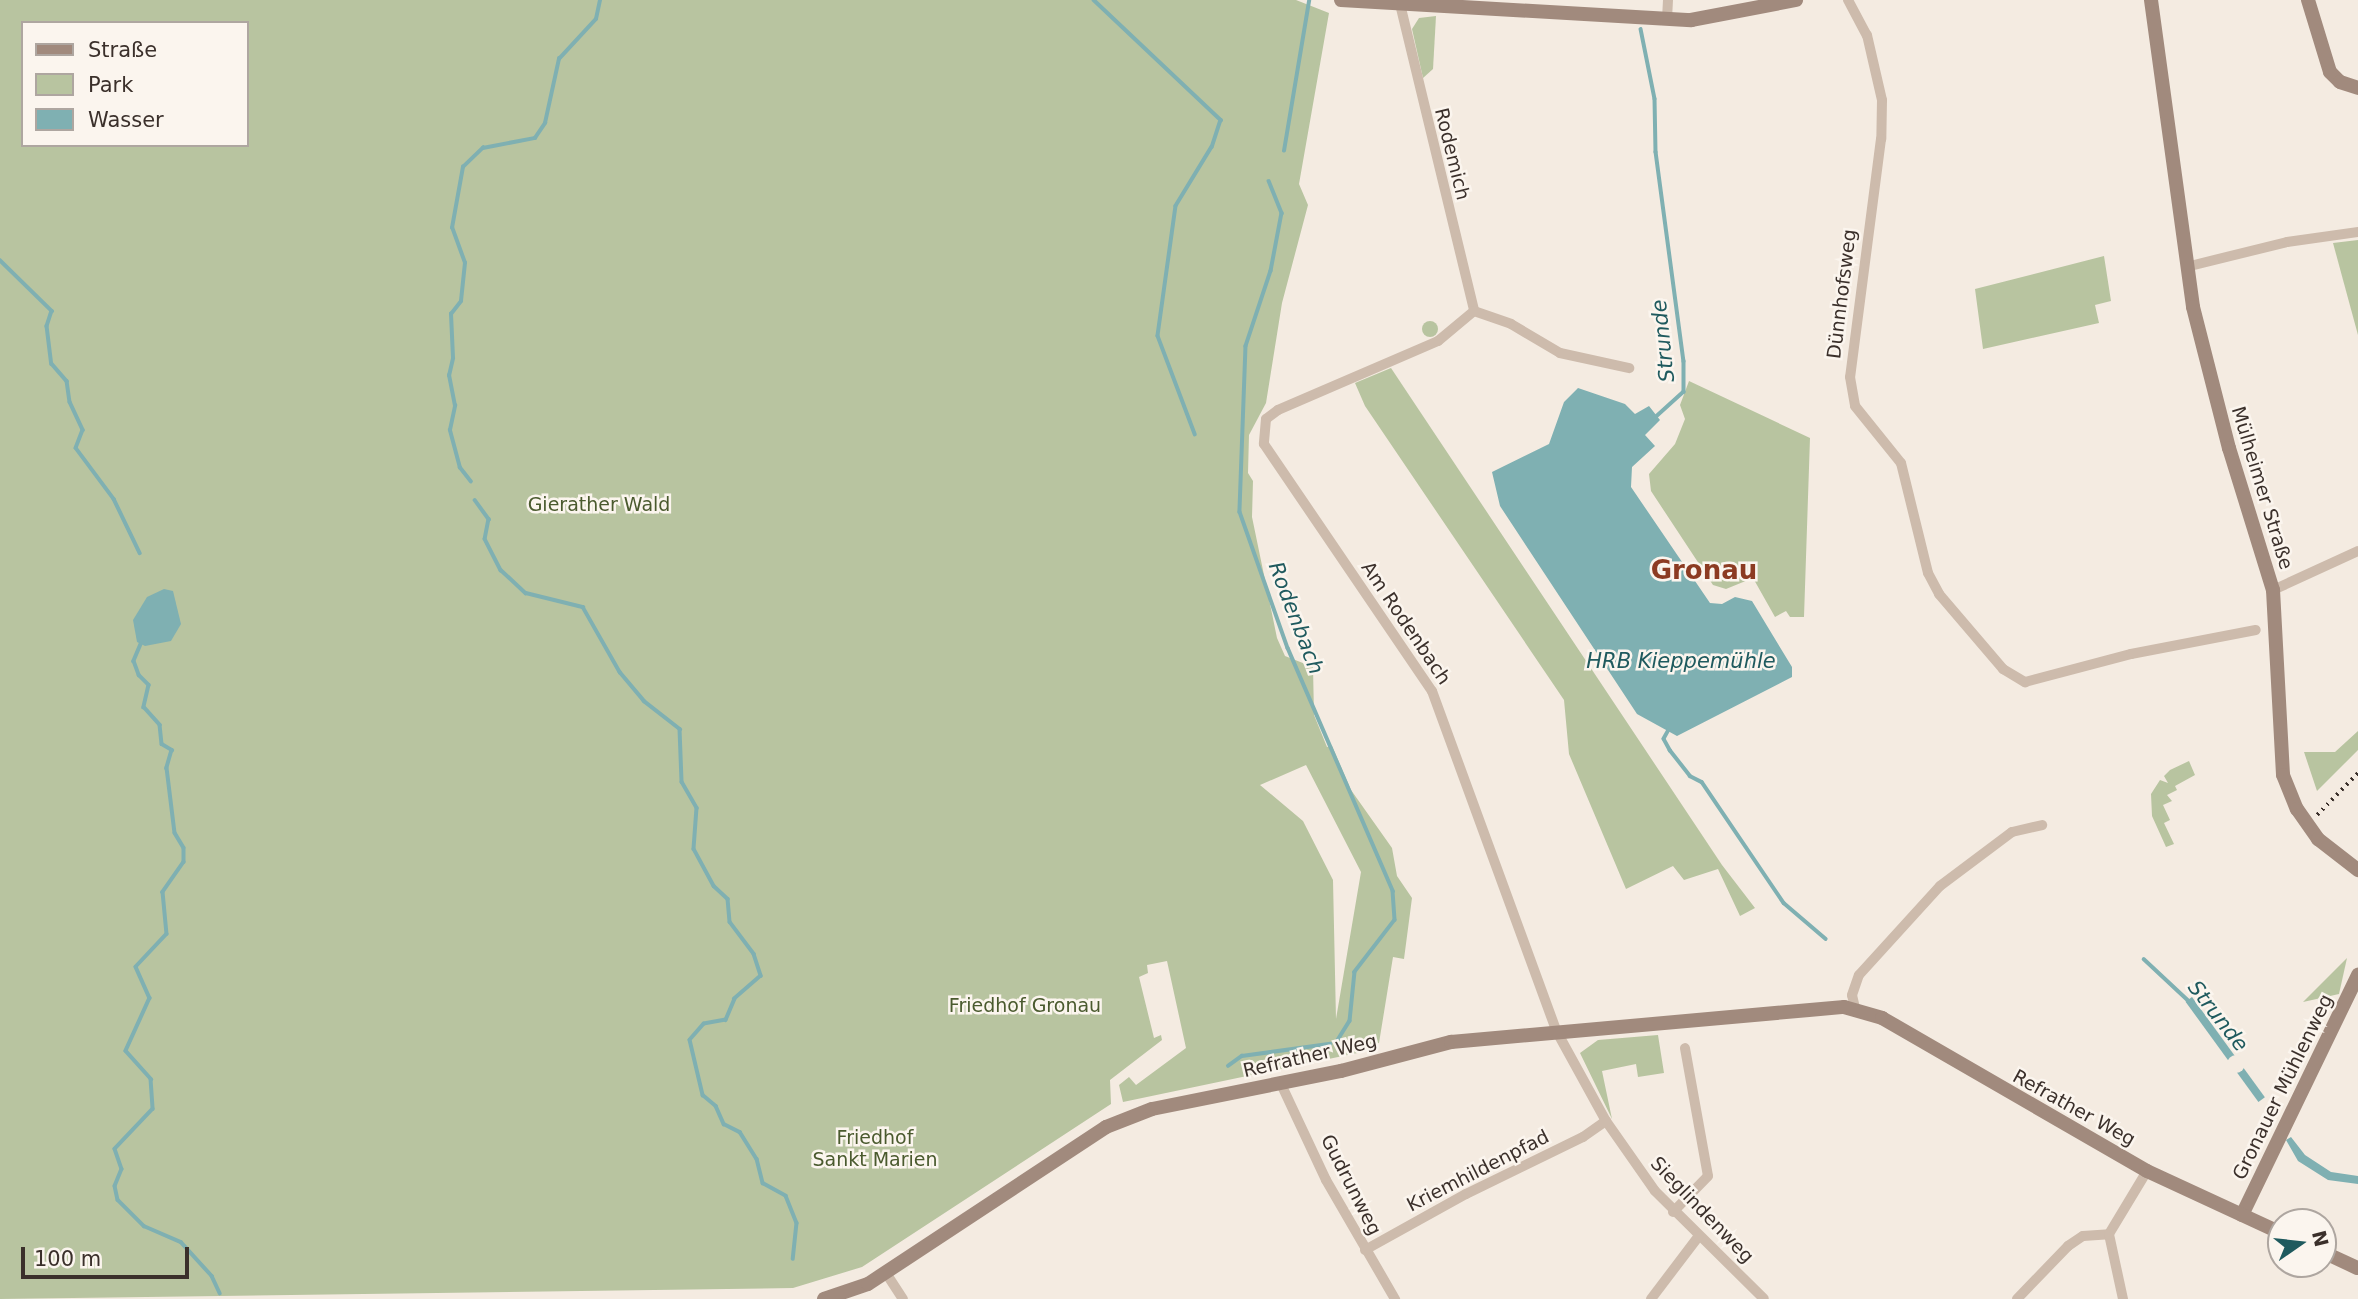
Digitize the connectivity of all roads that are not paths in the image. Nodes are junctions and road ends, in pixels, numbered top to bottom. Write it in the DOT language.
graph roads {
  1 [pos="1341,0"];
  2 [pos="1668,0"];
  3 [pos="1797,0"];
  4 [pos="1848,0"];
  5 [pos="2151,0"];
  6 [pos="2308,0"];
  7 [pos="1400,4"];
  8 [pos="1667,19"];
  9 [pos="2358,88"];
  10 [pos="2358,232"];
  11 [pos="2186,267"];
  12 [pos="1474,311"];
  13 [pos="1629,368"];
  14 [pos="2358,551"];
  15 [pos="2273,590"];
  16 [pos="2256,630"];
  17 [pos="2042,825"];
  18 [pos="2353,867"];
  19 [pos="2358,882"];
  20 [pos="2358,975"];
  21 [pos="1855,1008"];
  22 [pos="1557,1032"];
  23 [pos="1685,1048"];
  24 [pos="1281,1084"];
  25 [pos="1606,1121"];
  26 [pos="2147,1171"];
  27 [pos="1674,1212"];
  28 [pos="2242,1215"];
  29 [pos="2267,1227"];
  30 [pos="2109,1234"];
  31 [pos="1698,1237"];
  32 [pos="1365,1250"];
  33 [pos="2337,1258"];
  34 [pos="2358,1268"];
  35 [pos="886,1273"];
  36 [pos="824,1299"];
  37 [pos="903,1299"];
  38 [pos="1395,1299"];
  39 [pos="1651,1299"];
  40 [pos="1764,1299"];
  41 [pos="2017,1299"];
  42 [pos="2123,1299"];
  1 -- 7 [label="main road"];
  2 -- 8 [label="street"];
  3 -- 8 [label="main road"];
  4 -- 16 [label="street, Dünnhofsweg"];
  5 -- 11 [label="main road, Mülheimer Straße"];
  6 -- 9 [label="main road"];
  7 -- 8 [label="main road"];
  7 -- 12 [label="street, Rodemich"];
  10 -- 11 [label="street"];
  11 -- 15 [label="main road, Mülheimer Straße"];
  12 -- 13 [label="street"];
  12 -- 22 [label="street, Am Rodenbach"];
  14 -- 15 [label="street"];
  15 -- 18 [label="main road, Mülheimer Straße"];
  17 -- 21 [label="street"];
  18 -- 19 [label="main road, Mülheimer Straße"];
  20 -- 28 [label="main road, Gronauer Mühlenweg"];
  21 -- 22 [label="main road, Refrather Weg"];
  21 -- 26 [label="main road, Refrather Weg"];
  22 -- 24 [label="main road, Refrather Weg"];
  22 -- 25 [label="street, Sieglindenweg"];
  23 -- 27 [label="street"];
  24 -- 32 [label="street, Gudrunweg"];
  24 -- 35 [label="main road, Refrather Weg"];
  25 -- 27 [label="street, Sieglindenweg"];
  25 -- 32 [label="street, Kriemhildenpfad"];
  26 -- 28 [label="main road, Refrather Weg"];
  26 -- 30 [label="street"];
  27 -- 31 [label="street, Sieglindenweg"];
  28 -- 29 [label="main road, Refrather Weg"];
  30 -- 41 [label="street"];
  30 -- 42 [label="street"];
  31 -- 39 [label="street"];
  31 -- 40 [label="street, Sieglindenweg"];
  32 -- 38 [label="street, Gudrunweg"];
  33 -- 34 [label="main road"];
  35 -- 36 [label="main road, Refrather Weg"];
  35 -- 37 [label="street"];
}
